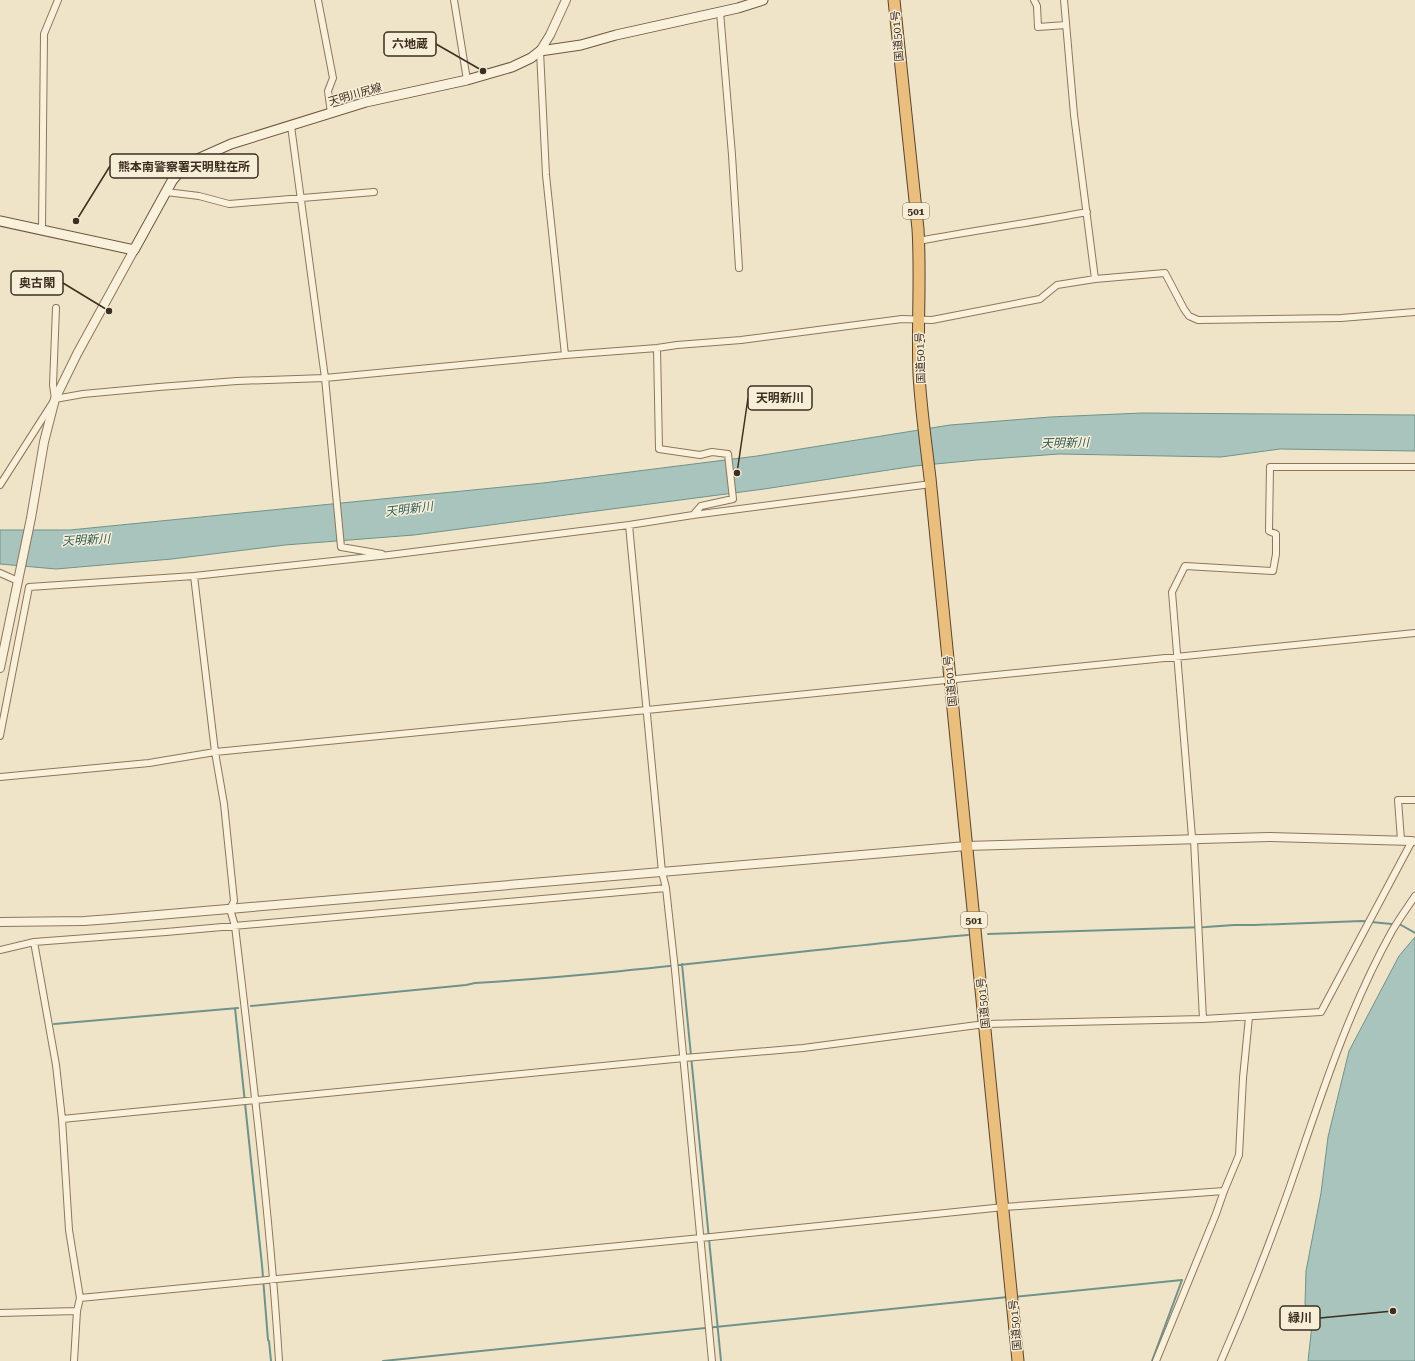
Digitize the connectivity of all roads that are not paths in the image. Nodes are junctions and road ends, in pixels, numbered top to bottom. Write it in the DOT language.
graph roads {
  1 [pos="58,0"];
  2 [pos="318,0"];
  3 [pos="454,0"];
  4 [pos="566,0"];
  5 [pos="762,0"];
  6 [pos="894,0"];
  7 [pos="1034,0"];
  8 [pos="1064,0"];
  9 [pos="720,12"];
  10 [pos="1066,25"];
  11 [pos="540,52"];
  12 [pos="467,80"];
  13 [pos="331,113"];
  14 [pos="291,126"];
  15 [pos="166,192"];
  16 [pos="374,192"];
  17 [pos="301,198"];
  18 [pos="1087,212"];
  19 [pos="0,221"];
  20 [pos="42,229"];
  21 [pos="919,240"];
  22 [pos="134,250"];
  23 [pos="739,268"];
  24 [pos="1095,279"];
  25 [pos="56,308"];
  26 [pos="1415,312"];
  27 [pos="919,319"];
  28 [pos="657,348"];
  29 [pos="566,355"];
  30 [pos="325,378"];
  31 [pos="55,399"];
  32 [pos="1415,467"];
  33 [pos="930,481"];
  34 [pos="0,485"];
  35 [pos="693,515"];
  36 [pos="629,525"];
  37 [pos="389,555"];
  38 [pos="0,573"];
  39 [pos="194,576"];
  40 [pos="19,578"];
  41 [pos="1415,633"];
  42 [pos="1177,656"];
  43 [pos="0,668"];
  44 [pos="950,680"];
  45 [pos="647,710"];
  46 [pos="0,736"];
  47 [pos="215,752"];
  48 [pos="0,777"];
  49 [pos="1415,800"];
  50 [pos="1194,840"];
  51 [pos="1401,840"];
  52 [pos="1414,842"];
  53 [pos="966,846"];
  54 [pos="662,872"];
  55 [pos="666,888"];
  56 [pos="1415,896"];
  57 [pos="230,909"];
  58 [pos="0,922"];
  59 [pos="234,926"];
  60 [pos="34,942"];
  61 [pos="0,950"];
  62 [pos="1249,1017"];
  63 [pos="1203,1019"];
  64 [pos="985,1024"];
  65 [pos="684,1058"];
  66 [pos="255,1100"];
  67 [pos="62,1119"];
  68 [pos="1224,1191"];
  69 [pos="1004,1207"];
  70 [pos="701,1238"];
  71 [pos="274,1280"];
  72 [pos="80,1298"];
  73 [pos="77,1311"];
  74 [pos="0,1313"];
  75 [pos="74,1361"];
  76 [pos="279,1361"];
  77 [pos="712,1361"];
  78 [pos="1018,1361"];
  79 [pos="1156,1361"];
  80 [pos="1222,1361"];
  1 -- 20 [label="street"];
  2 -- 13 [label="street"];
  3 -- 12 [label="street"];
  4 -- 11 [label="street"];
  5 -- 9 [label="main road, 天明川尻線"];
  6 -- 21 [label="highway, 国道501号 / 501"];
  7 -- 10 [label="street"];
  8 -- 10 [label="street"];
  9 -- 11 [label="main road, 天明川尻線"];
  9 -- 23 [label="street"];
  10 -- 18 [label="street"];
  11 -- 12 [label="main road, 天明川尻線"];
  11 -- 29 [label="street"];
  12 -- 13 [label="main road, 天明川尻線"];
  13 -- 14 [label="main road, 天明川尻線"];
  14 -- 15 [label="main road, 天明川尻線"];
  14 -- 17 [label="street"];
  15 -- 17 [label="street"];
  15 -- 22 [label="main road, 天明川尻線"];
  16 -- 17 [label="street"];
  17 -- 30 [label="street"];
  18 -- 21 [label="street"];
  18 -- 24 [label="street"];
  19 -- 20 [label="main road"];
  20 -- 22 [label="main road"];
  21 -- 27 [label="highway, 国道501号 / 501"];
  22 -- 31 [label="street"];
  24 -- 26 [label="street"];
  24 -- 27 [label="street"];
  25 -- 31 [label="street"];
  27 -- 28 [label="street"];
  27 -- 33 [label="highway, 国道501号 / 501"];
  28 -- 29 [label="street"];
  28 -- 35 [label="street"];
  29 -- 30 [label="street"];
  30 -- 31 [label="street"];
  30 -- 37 [label="street"];
  31 -- 34 [label="street"];
  31 -- 40 [label="street"];
  32 -- 42 [label="street"];
  33 -- 35 [label="street"];
  33 -- 44 [label="highway, 国道501号 / 501"];
  35 -- 36 [label="street"];
  36 -- 37 [label="street"];
  36 -- 45 [label="street"];
  37 -- 39 [label="street"];
  38 -- 40 [label="street"];
  39 -- 46 [label="street"];
  39 -- 47 [label="street"];
  40 -- 43 [label="street"];
  41 -- 42 [label="street"];
  42 -- 44 [label="street"];
  42 -- 50 [label="street"];
  44 -- 45 [label="street"];
  44 -- 53 [label="highway, 国道501号 / 501"];
  45 -- 47 [label="street"];
  45 -- 54 [label="street"];
  47 -- 48 [label="street"];
  47 -- 57 [label="street"];
  49 -- 51 [label="street"];
  50 -- 51 [label="street"];
  50 -- 53 [label="street"];
  50 -- 63 [label="street"];
  51 -- 52 [label="street"];
  52 -- 62 [label="street"];
  53 -- 54 [label="street"];
  53 -- 64 [label="highway, 国道501号 / 501"];
  54 -- 55 [label="street"];
  54 -- 57 [label="street"];
  55 -- 59 [label="street"];
  55 -- 65 [label="street"];
  56 -- 80 [label="street"];
  57 -- 58 [label="street"];
  57 -- 59 [label="street"];
  59 -- 60 [label="street"];
  59 -- 66 [label="street"];
  60 -- 61 [label="street"];
  60 -- 67 [label="street"];
  62 -- 63 [label="street"];
  62 -- 68 [label="street"];
  63 -- 64 [label="street"];
  64 -- 65 [label="street"];
  64 -- 69 [label="highway, 国道501号 / 501"];
  65 -- 66 [label="street"];
  65 -- 70 [label="street"];
  66 -- 67 [label="street"];
  66 -- 71 [label="street"];
  67 -- 72 [label="street"];
  68 -- 69 [label="street"];
  68 -- 79 [label="street"];
  69 -- 70 [label="street"];
  69 -- 78 [label="highway, 国道501号 / 501"];
  70 -- 71 [label="street"];
  70 -- 77 [label="street"];
  71 -- 72 [label="street"];
  71 -- 76 [label="street"];
  72 -- 73 [label="street"];
  73 -- 74 [label="street"];
  73 -- 75 [label="street"];
}
